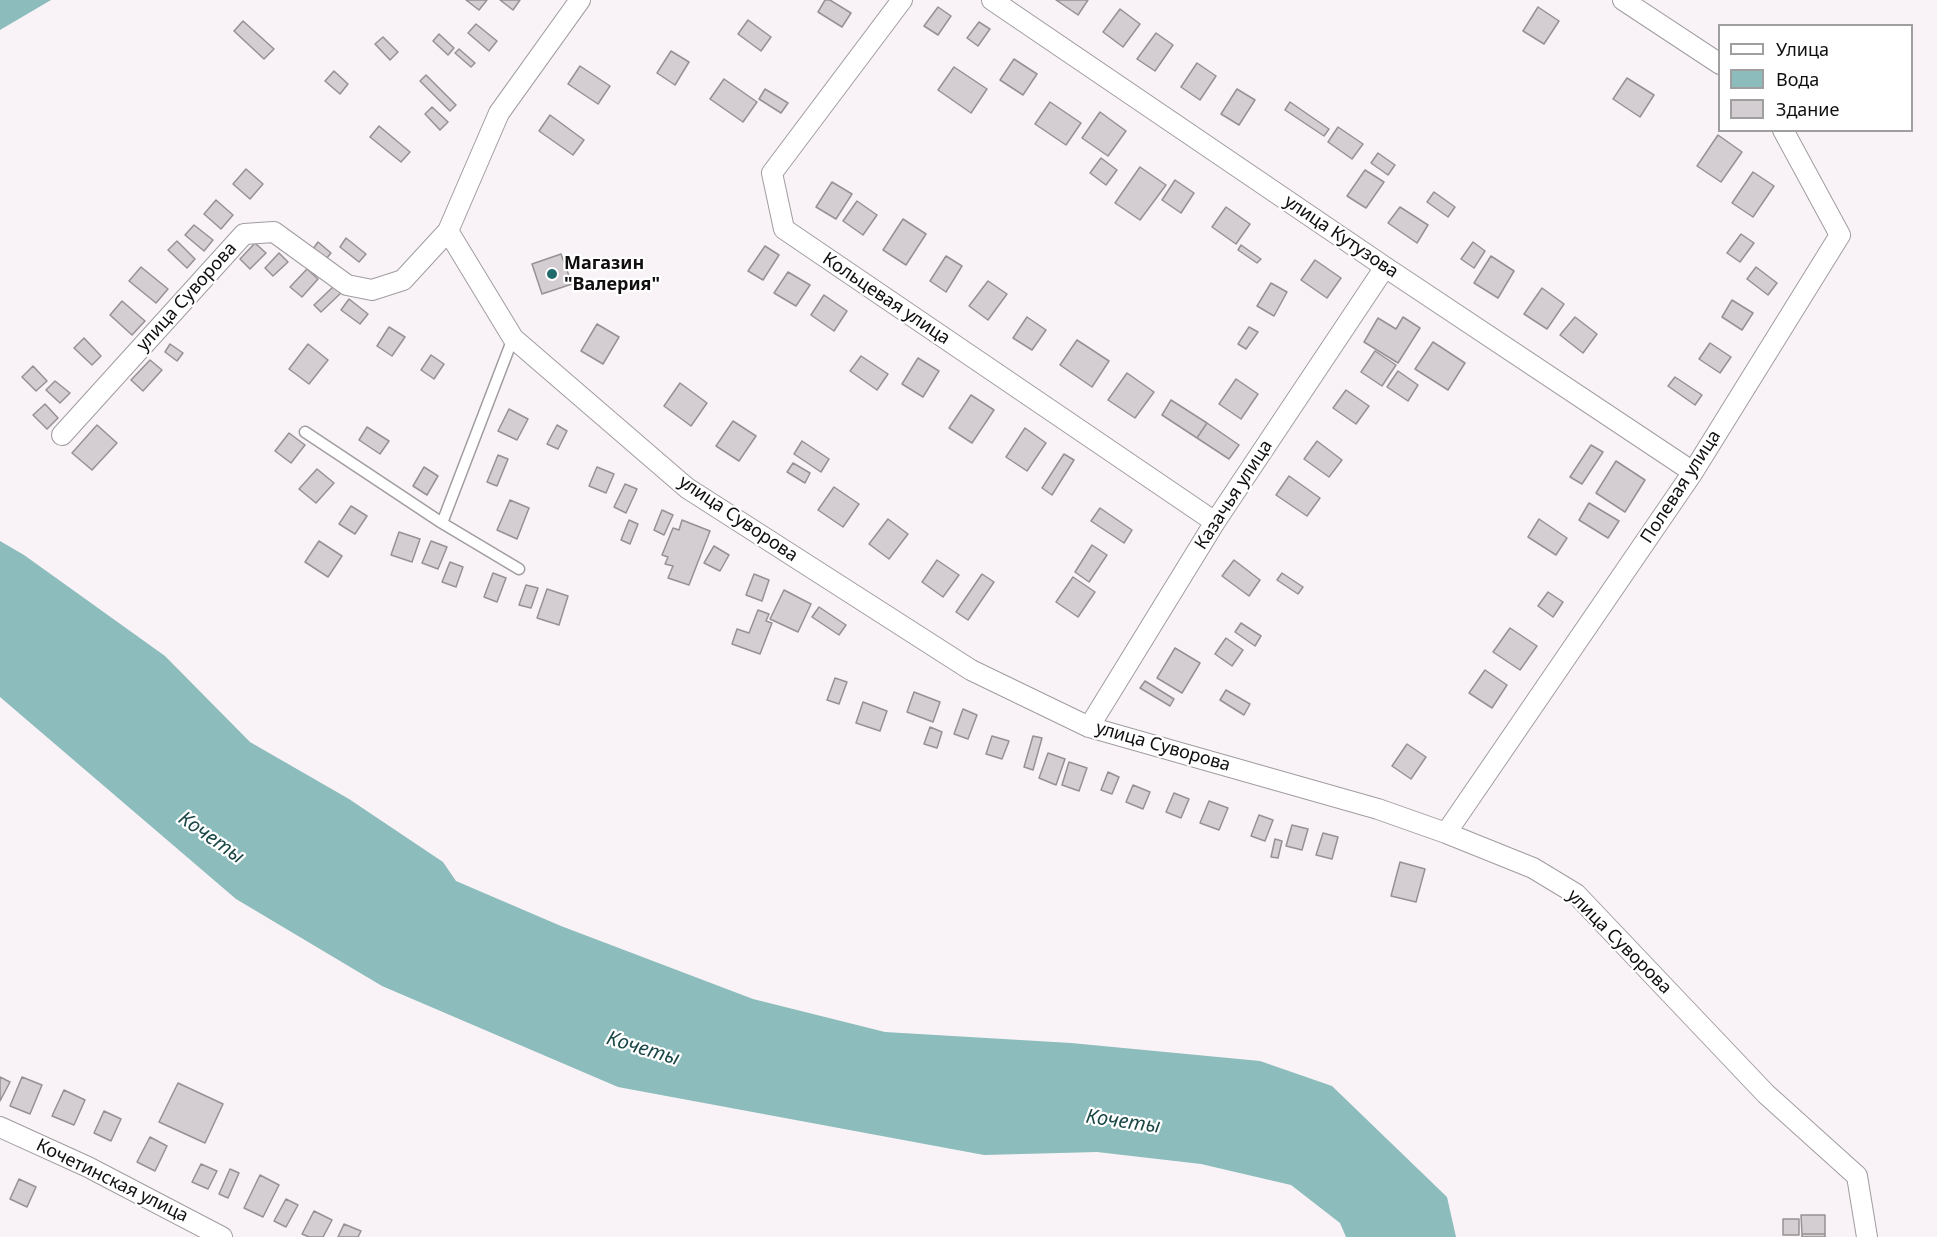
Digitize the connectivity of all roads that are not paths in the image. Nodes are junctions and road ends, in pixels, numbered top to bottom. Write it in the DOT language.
graph roads {
  1 [pos="580,0"];
  2 [pos="902,0"];
  3 [pos="992,0"];
  4 [pos="1623,0"];
  5 [pos="1718,63"];
  6 [pos="1784,132"];
  7 [pos="448,231"];
  8 [pos="1385,267"];
  9 [pos="513,338"];
  10 [pos="305,432"];
  11 [pos="62,435"];
  12 [pos="1693,471"];
  13 [pos="1215,522"];
  14 [pos="442,523"];
  15 [pos="519,569"];
  16 [pos="1089,727"];
  17 [pos="1446,833"];
  18 [pos="0,1127"];
  19 [pos="221,1237"];
  20 [pos="1867,1237"];
  1 -- 7 [label="street, улица Суворова"];
  2 -- 13 [label="street, Кольцевая улица"];
  3 -- 8 [label="street, улица Кутузова"];
  4 -- 5 [label="street"];
  6 -- 12 [label="street, Полевая улица"];
  7 -- 9 [label="street, улица Суворова"];
  7 -- 11 [label="street, улица Суворова"];
  8 -- 12 [label="street, улица Кутузова"];
  8 -- 13 [label="street, Казачья улица"];
  9 -- 14 [label="lane"];
  9 -- 16 [label="street, улица Суворова"];
  10 -- 14 [label="lane"];
  12 -- 17 [label="street, Полевая улица"];
  13 -- 16 [label="street, Казачья улица"];
  14 -- 15 [label="lane"];
  16 -- 17 [label="street, улица Суворова"];
  17 -- 20 [label="street, улица Суворова"];
  18 -- 19 [label="street, Кочетинская улица"];
}
